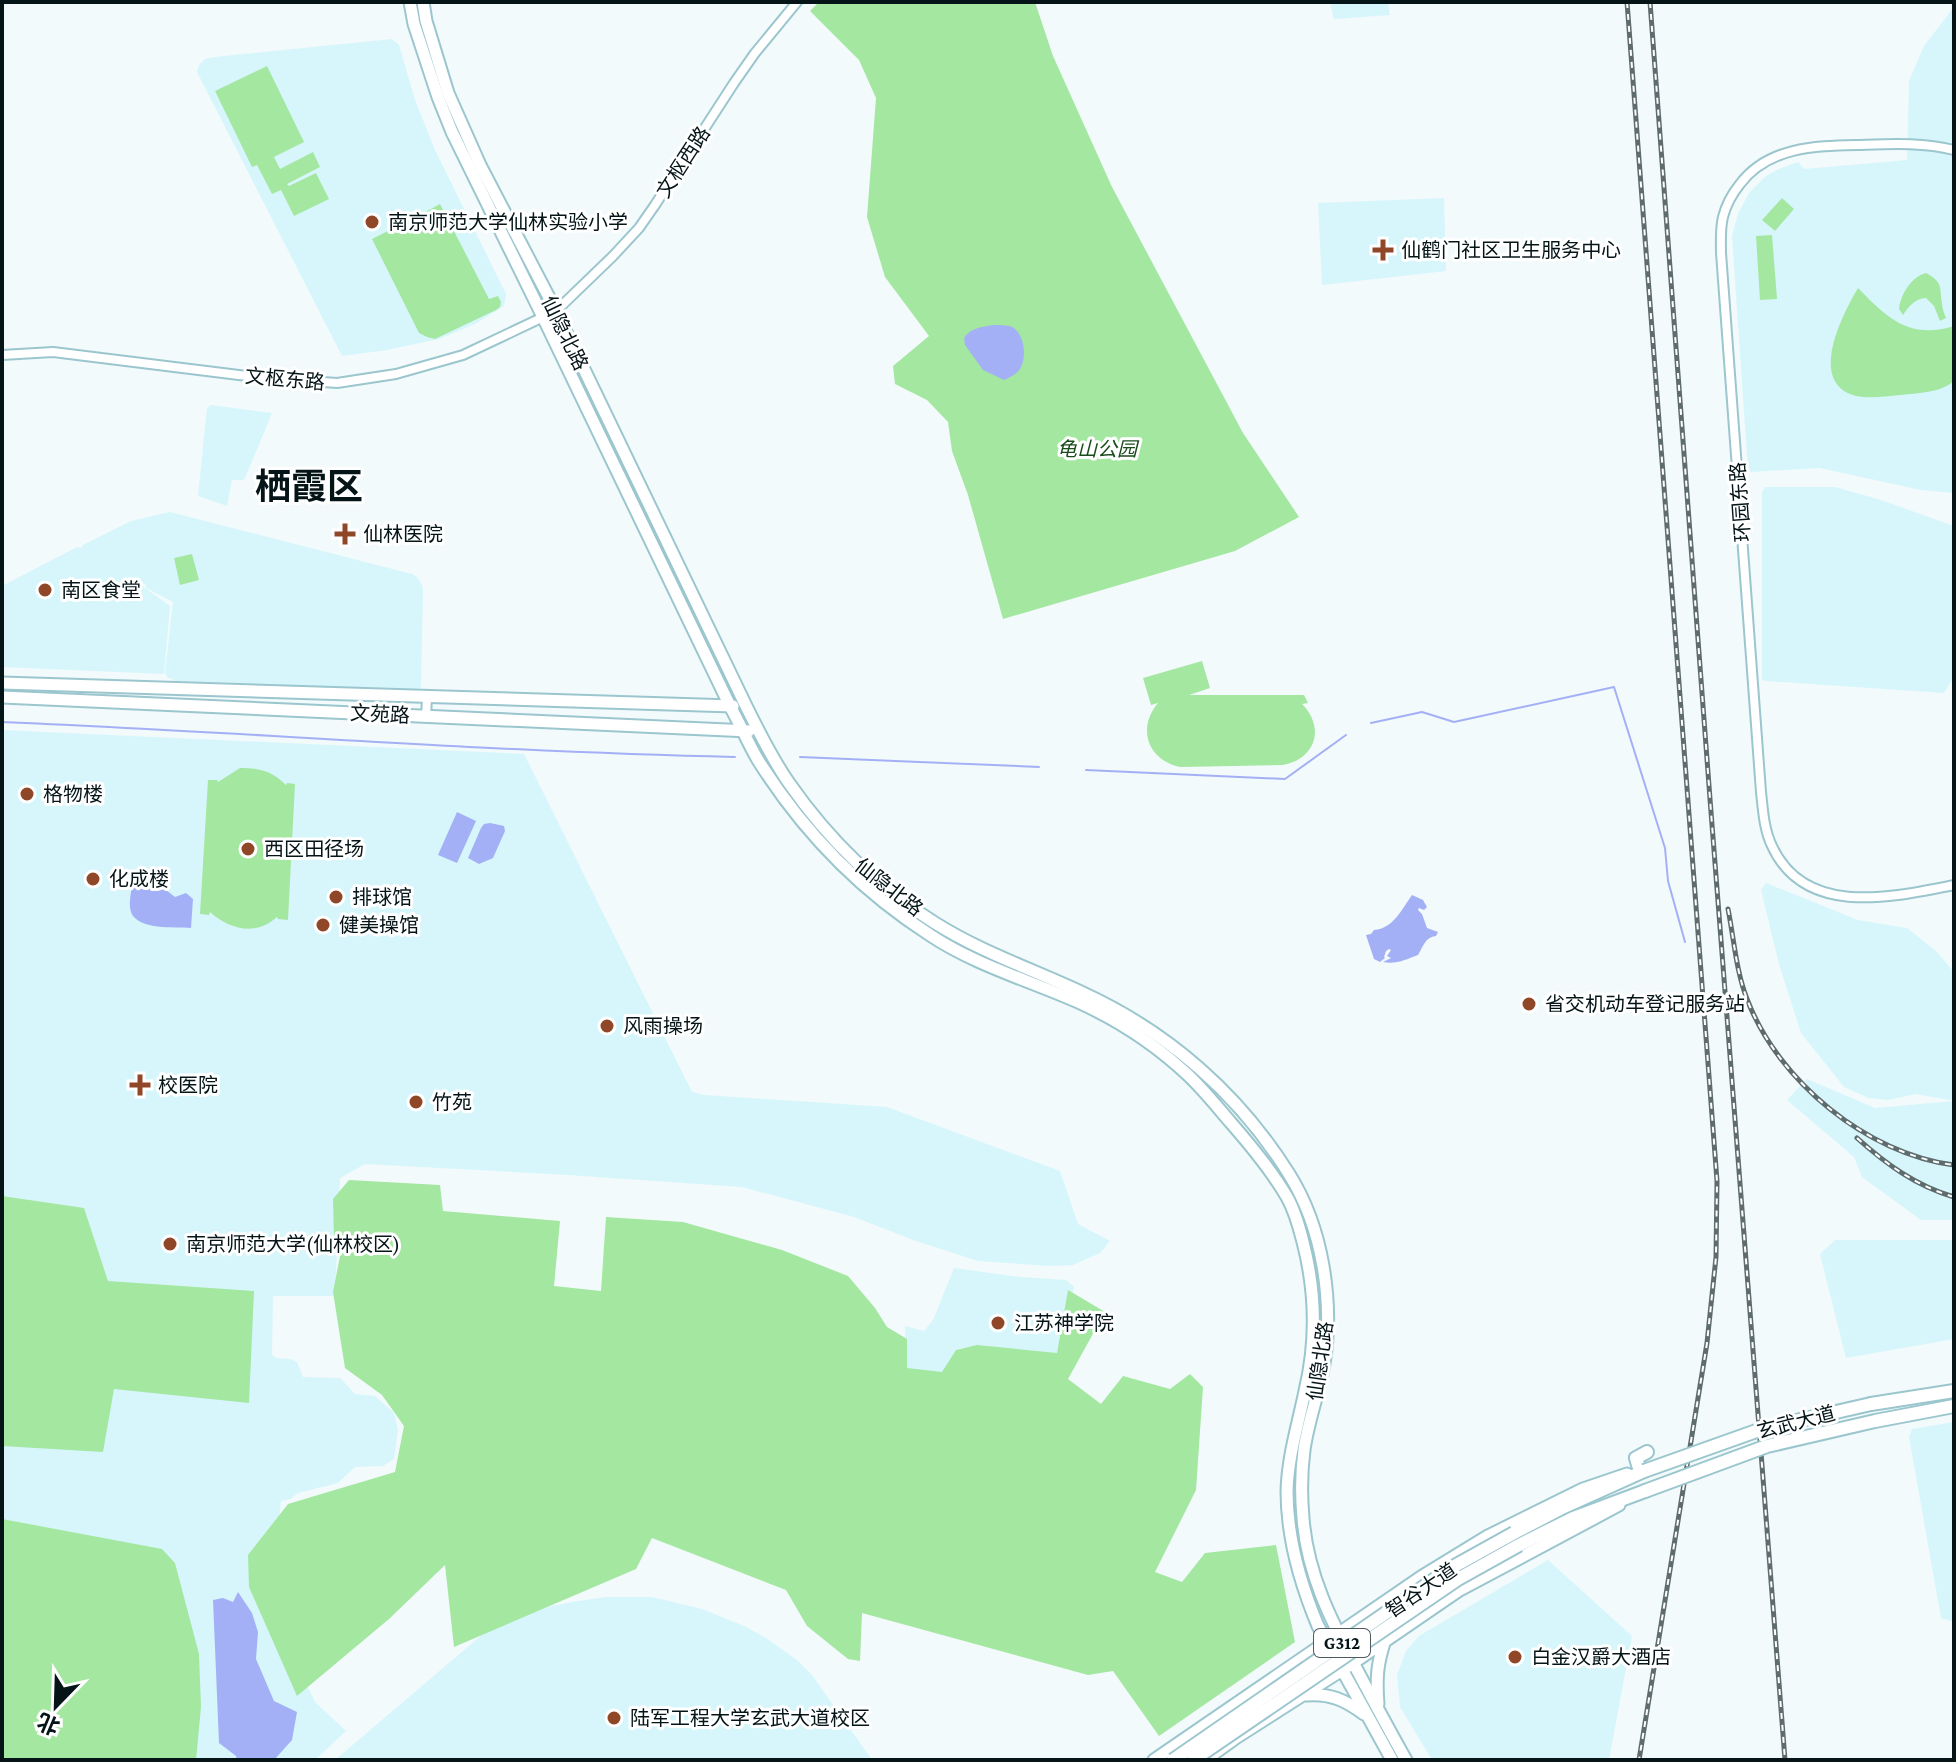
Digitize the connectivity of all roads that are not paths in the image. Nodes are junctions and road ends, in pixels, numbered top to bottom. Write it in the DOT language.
graph roads {
  1 [pos="410,2"];
  2 [pos="423,2"];
  3 [pos="797,2"];
  4 [pos="1954,150"];
  5 [pos="556,311"];
  6 [pos="543,317"];
  7 [pos="2,355"];
  8 [pos="2,683"];
  9 [pos="2,697"];
  10 [pos="427,698"];
  11 [pos="730,706"];
  12 [pos="746,706"];
  13 [pos="426,716"];
  14 [pos="758,730"];
  15 [pos="743,731"];
  16 [pos="1954,885"];
  17 [pos="1954,1389"];
  18 [pos="1954,1408"];
  19 [pos="1644,1471"];
  20 [pos="1622,1479"];
  21 [pos="1645,1491"];
  22 [pos="1517,1539"];
  23 [pos="1337,1633"];
  24 [pos="1385,1640"];
  25 [pos="1326,1641"];
  26 [pos="1353,1663"];
  27 [pos="1342,1670"];
  28 [pos="1302,1696"];
  29 [pos="1379,1712"];
  30 [pos="1367,1716"];
  31 [pos="1154,1760"];
  32 [pos="1173,1760"];
  33 [pos="1193,1760"];
  34 [pos="1205,1760"];
  35 [pos="1392,1760"];
  36 [pos="1406,1760"];
  1 -- 6 [label="main road, 仙隐北路"];
  2 -- 5 [label="main road, 仙隐北路"];
  3 -- 5 [label="street, 文枢西路"];
  4 -- 16 [label="street, 环园东路"];
  5 -- 6 [label="street, 文枢东路"];
  5 -- 12 [label="main road, 仙隐北路"];
  6 -- 7 [label="street, 文枢东路"];
  6 -- 11 [label="main road, 仙隐北路"];
  8 -- 10 [label="main road, 文苑路"];
  9 -- 13 [label="main road, 文苑路"];
  10 -- 11 [label="main road, 文苑路"];
  10 -- 13 [label="street"];
  11 -- 12 [label="main road, 文苑路"];
  11 -- 15 [label="main road, 仙隐北路"];
  12 -- 14 [label="main road, 仙隐北路"];
  13 -- 15 [label="main road, 文苑路"];
  14 -- 15 [label="main road, 文苑路"];
  14 -- 23 [label="main road, 仙隐北路"];
  15 -- 25 [label="main road, 仙隐北路"];
  17 -- 19 [label="highway, 玄武大道 / G312, bridge"];
  18 -- 21 [label="highway, 玄武大道 / G312, bridge"];
  19 -- 20 [label="highway, 智谷大道 / G312"];
  19 -- 20 [label="highway"];
  20 -- 22 [label="highway, 智谷大道 / G312"];
  20 -- 23 [label="main road"];
  21 -- 22 [label="highway, 智谷大道 / G312"];
  21 -- 24 [label="main road"];
  22 -- 32 [label="highway, 智谷大道 / G312, bridge"];
  22 -- 33 [label="highway, 智谷大道 / G312, bridge"];
  23 -- 25 [label="main road"];
  23 -- 26 [label="main road, 仙隐北路"];
  24 -- 26 [label="main road"];
  24 -- 29 [label="main road"];
  25 -- 27 [label="main road, 仙隐北路"];
  25 -- 31 [label="main road"];
  26 -- 27 [label="main road"];
  26 -- 29 [label="main road, 仙隐北路"];
  27 -- 28 [label="main road"];
  27 -- 30 [label="main road, 仙隐北路"];
  28 -- 30 [label="main road"];
  28 -- 34 [label="main road"];
  29 -- 36 [label="main road, 仙隐北路"];
  30 -- 35 [label="main road, 仙隐北路"];
}
